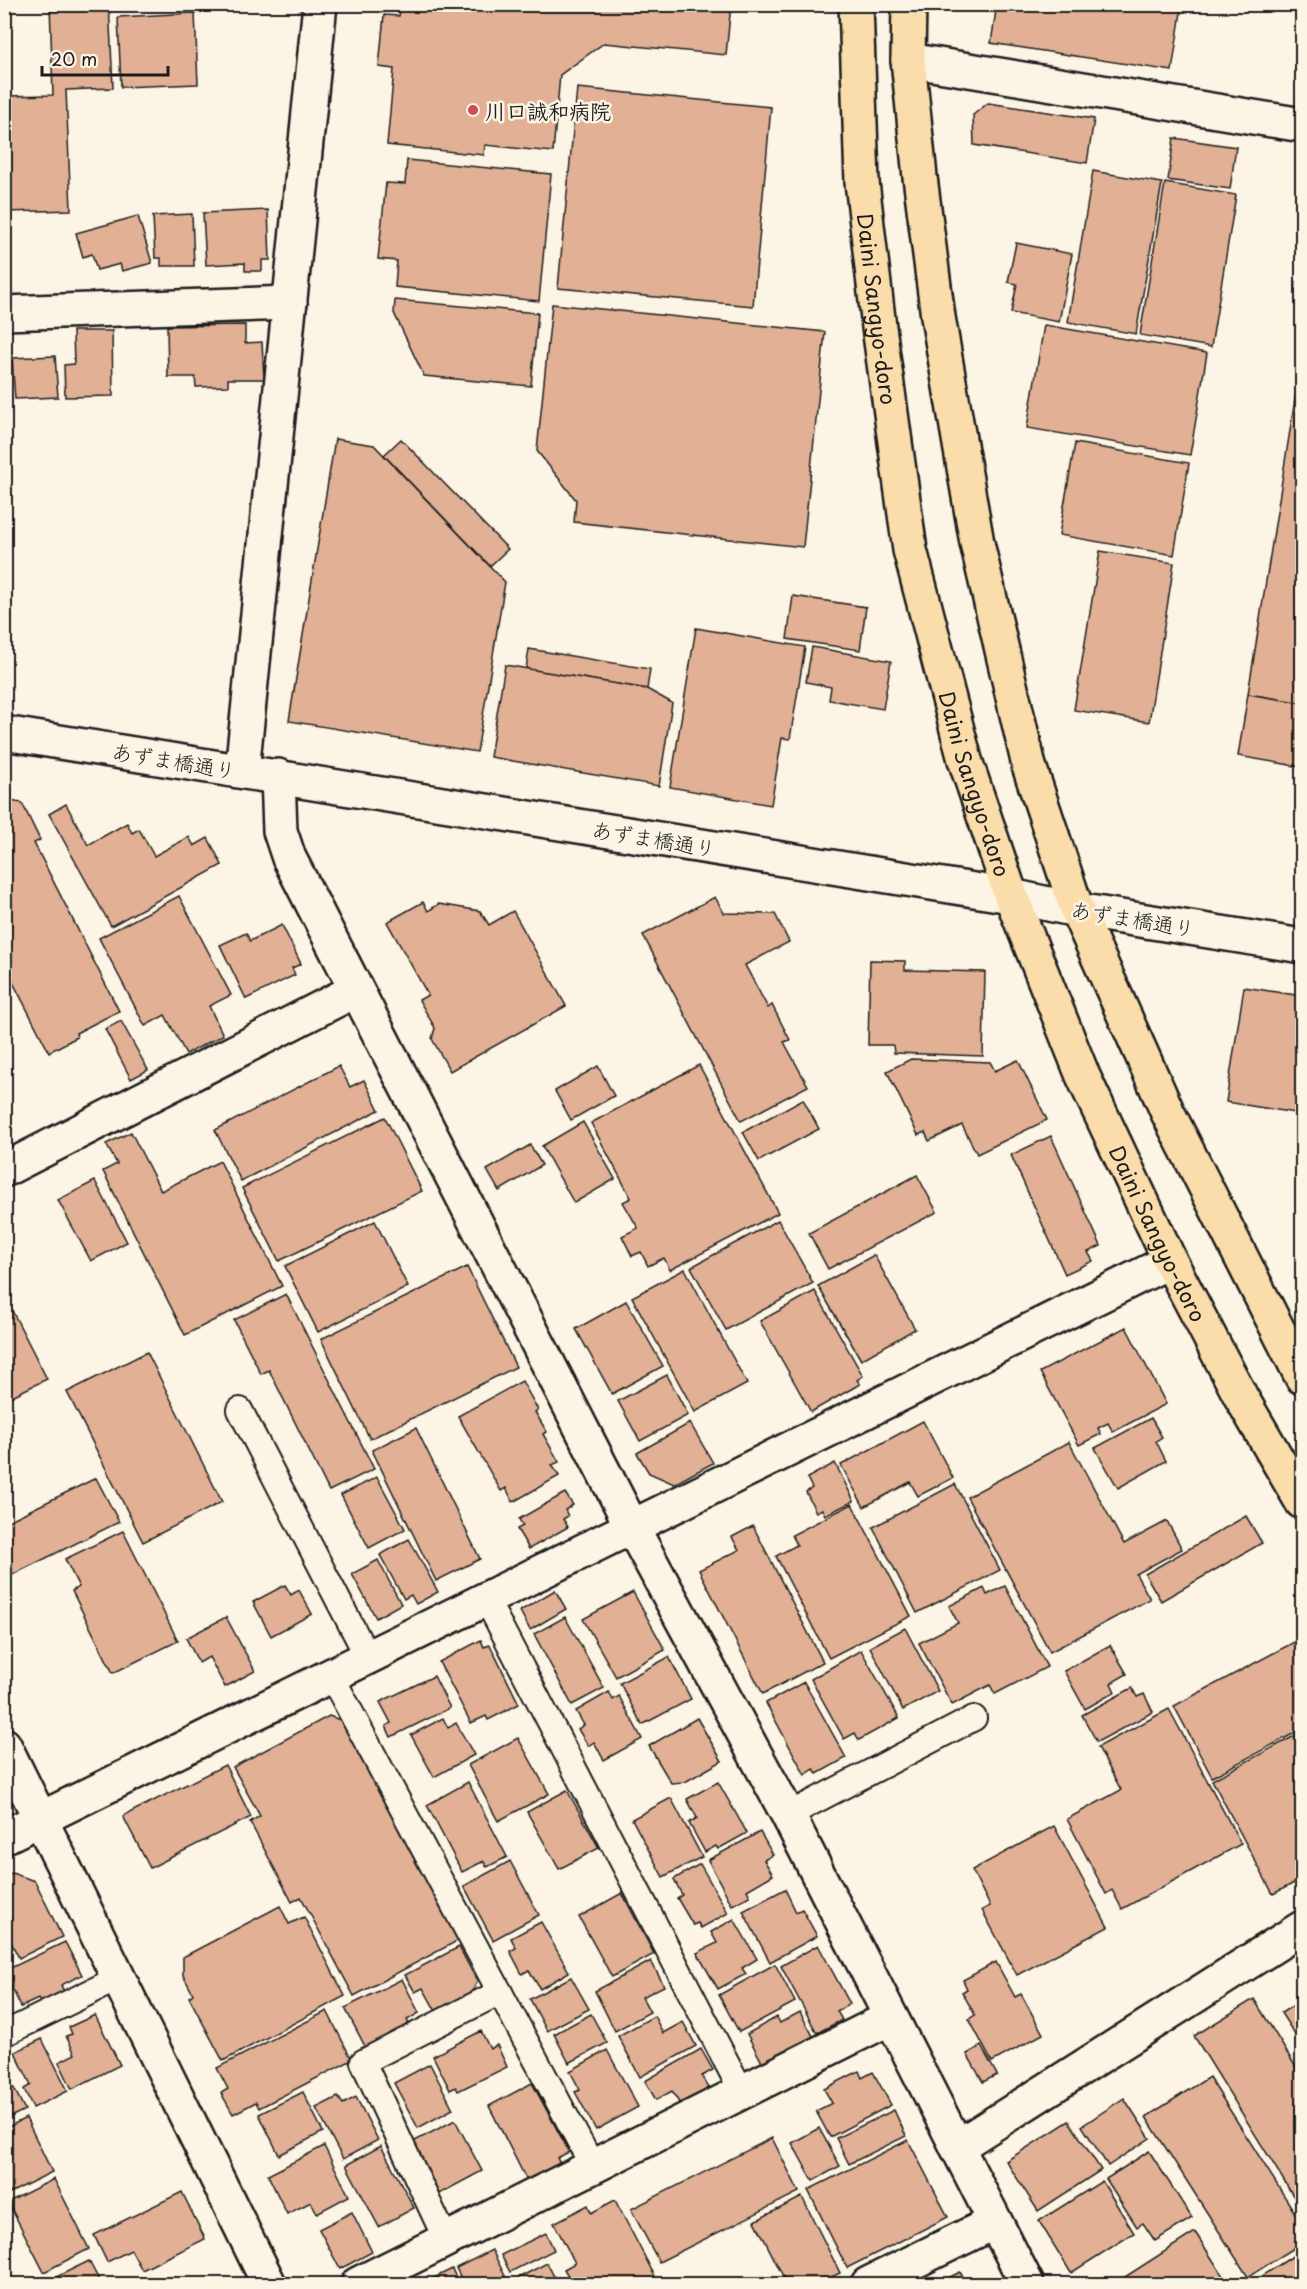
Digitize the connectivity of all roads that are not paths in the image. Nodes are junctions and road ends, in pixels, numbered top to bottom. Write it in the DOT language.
graph roads {
  1 [pos="320,4"];
  2 [pos="856,4"];
  3 [pos="909,4"];
  4 [pos="908,60"];
  5 [pos="1302,125"];
  6 [pos="290,303"];
  7 [pos="4,313"];
  8 [pos="4,733"];
  9 [pos="242,771"];
  10 [pos="278,776"];
  11 [pos="1011,896"];
  12 [pos="1077,909"];
  13 [pos="1302,946"];
  14 [pos="356,990"];
  15 [pos="4,1170"];
  16 [pos="1170,1261"];
  17 [pos="1299,1365"];
  18 [pos="240,1410"];
  19 [pos="1302,1503"];
  20 [pos="632,1527"];
  21 [pos="486,1599"];
  22 [pos="367,1656"];
  23 [pos="331,1675"];
  24 [pos="974,1718"];
  25 [pos="4,1745"];
  26 [pos="788,1815"];
  27 [pos="41,1819"];
  28 [pos="4,1837"];
  29 [pos="1302,1928"];
  30 [pos="119,1978"];
  31 [pos="500,1992"];
  32 [pos="890,2018"];
  33 [pos="4,2034"];
  34 [pos="742,2092"];
  35 [pos="957,2147"];
  36 [pos="593,2166"];
  37 [pos="994,2222"];
  38 [pos="446,2240"];
  39 [pos="269,2284"];
  40 [pos="358,2284"];
  41 [pos="868,2284"];
  42 [pos="1027,2284"];
  1 -- 6 [label="street"];
  2 -- 11 [label="main road, Daini Sangyo-doro"];
  3 -- 4 [label="main road"];
  4 -- 5 [label="street"];
  4 -- 12 [label="main road"];
  6 -- 7 [label="street"];
  6 -- 9 [label="street"];
  8 -- 9 [label="street, あずま橋通り"];
  9 -- 10 [label="street, あずま橋通り"];
  10 -- 11 [label="street, あずま橋通り"];
  10 -- 14 [label="street"];
  11 -- 12 [label="street, あずま橋通り"];
  11 -- 16 [label="main road, Daini Sangyo-doro"];
  12 -- 13 [label="street, あずま橋通り"];
  12 -- 17 [label="main road"];
  14 -- 15 [label="street"];
  14 -- 20 [label="street"];
  16 -- 19 [label="main road, Daini Sangyo-doro"];
  16 -- 20 [label="street"];
  18 -- 22 [label="lane"];
  20 -- 21 [label="street"];
  20 -- 26 [label="street"];
  21 -- 22 [label="street"];
  21 -- 34 [label="lane"];
  22 -- 23 [label="street"];
  23 -- 27 [label="street"];
  23 -- 31 [label="lane"];
  24 -- 26 [label="lane"];
  25 -- 27 [label="street"];
  26 -- 32 [label="street"];
  27 -- 28 [label="street"];
  27 -- 30 [label="street"];
  29 -- 35 [label="street"];
  30 -- 33 [label="lane"];
  30 -- 39 [label="street"];
  31 -- 36 [label="lane"];
  31 -- 38 [label="lane"];
  32 -- 34 [label="street"];
  32 -- 35 [label="street"];
  34 -- 36 [label="street"];
  35 -- 37 [label="street"];
  36 -- 38 [label="street"];
  37 -- 41 [label="street"];
  37 -- 42 [label="street"];
  38 -- 40 [label="street"];
}
